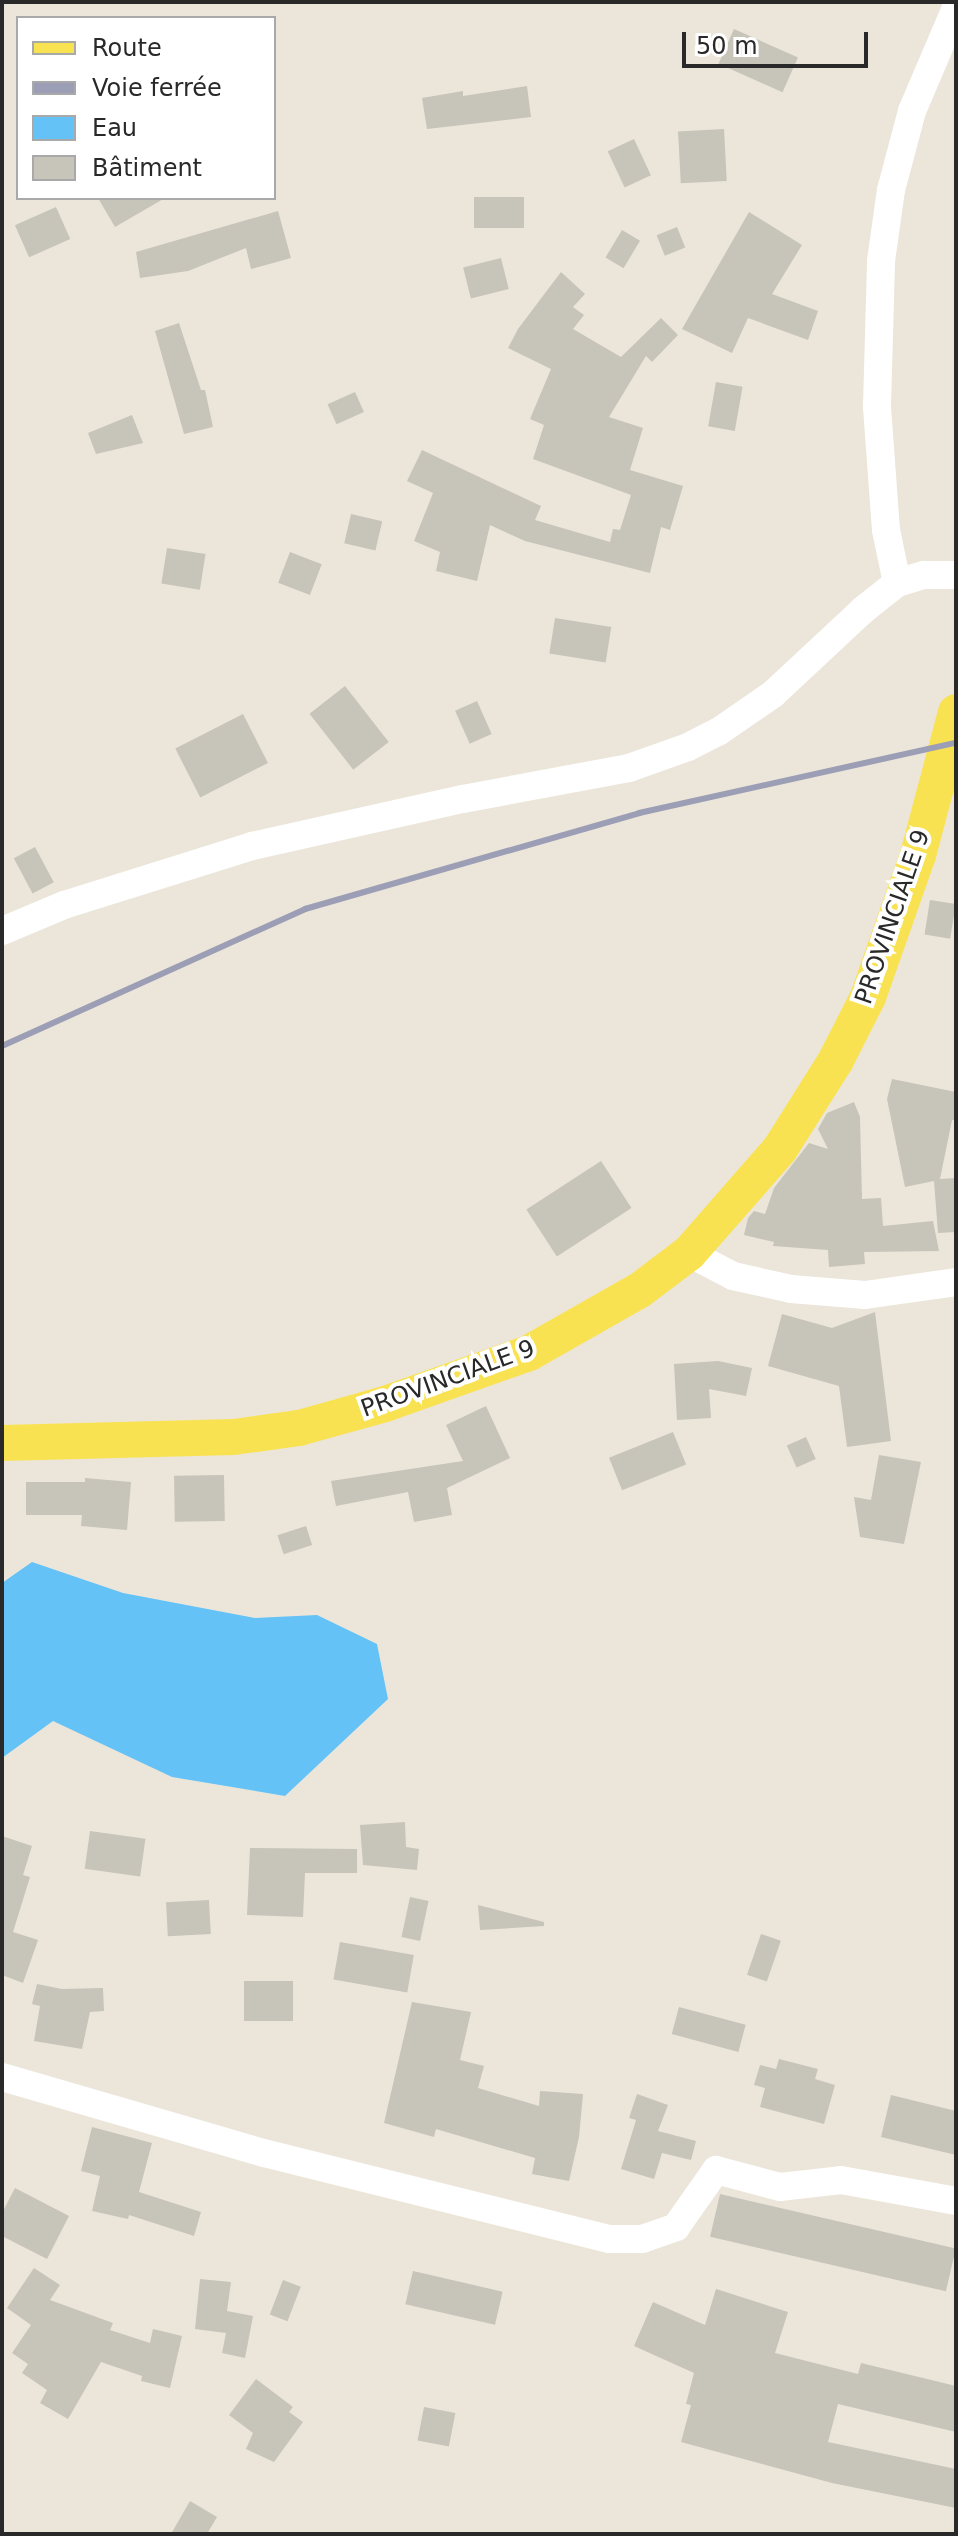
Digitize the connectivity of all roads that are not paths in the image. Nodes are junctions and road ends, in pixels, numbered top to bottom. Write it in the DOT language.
graph roads {
  1 [pos="956,8"];
  2 [pos="956,575"];
  3 [pos="897,583"];
  4 [pos="956,712"];
  5 [pos="2,931"];
  6 [pos="689,1253"];
  7 [pos="956,1282"];
  8 [pos="2,1443"];
  9 [pos="2,2077"];
  10 [pos="956,2201"];
  1 -- 3 [label="street"];
  2 -- 3 [label="street"];
  3 -- 5 [label="street"];
  4 -- 6 [label="main road, PROVINCIALE 9"];
  6 -- 7 [label="street"];
  6 -- 8 [label="main road, PROVINCIALE 9"];
  9 -- 10 [label="street"];
}
